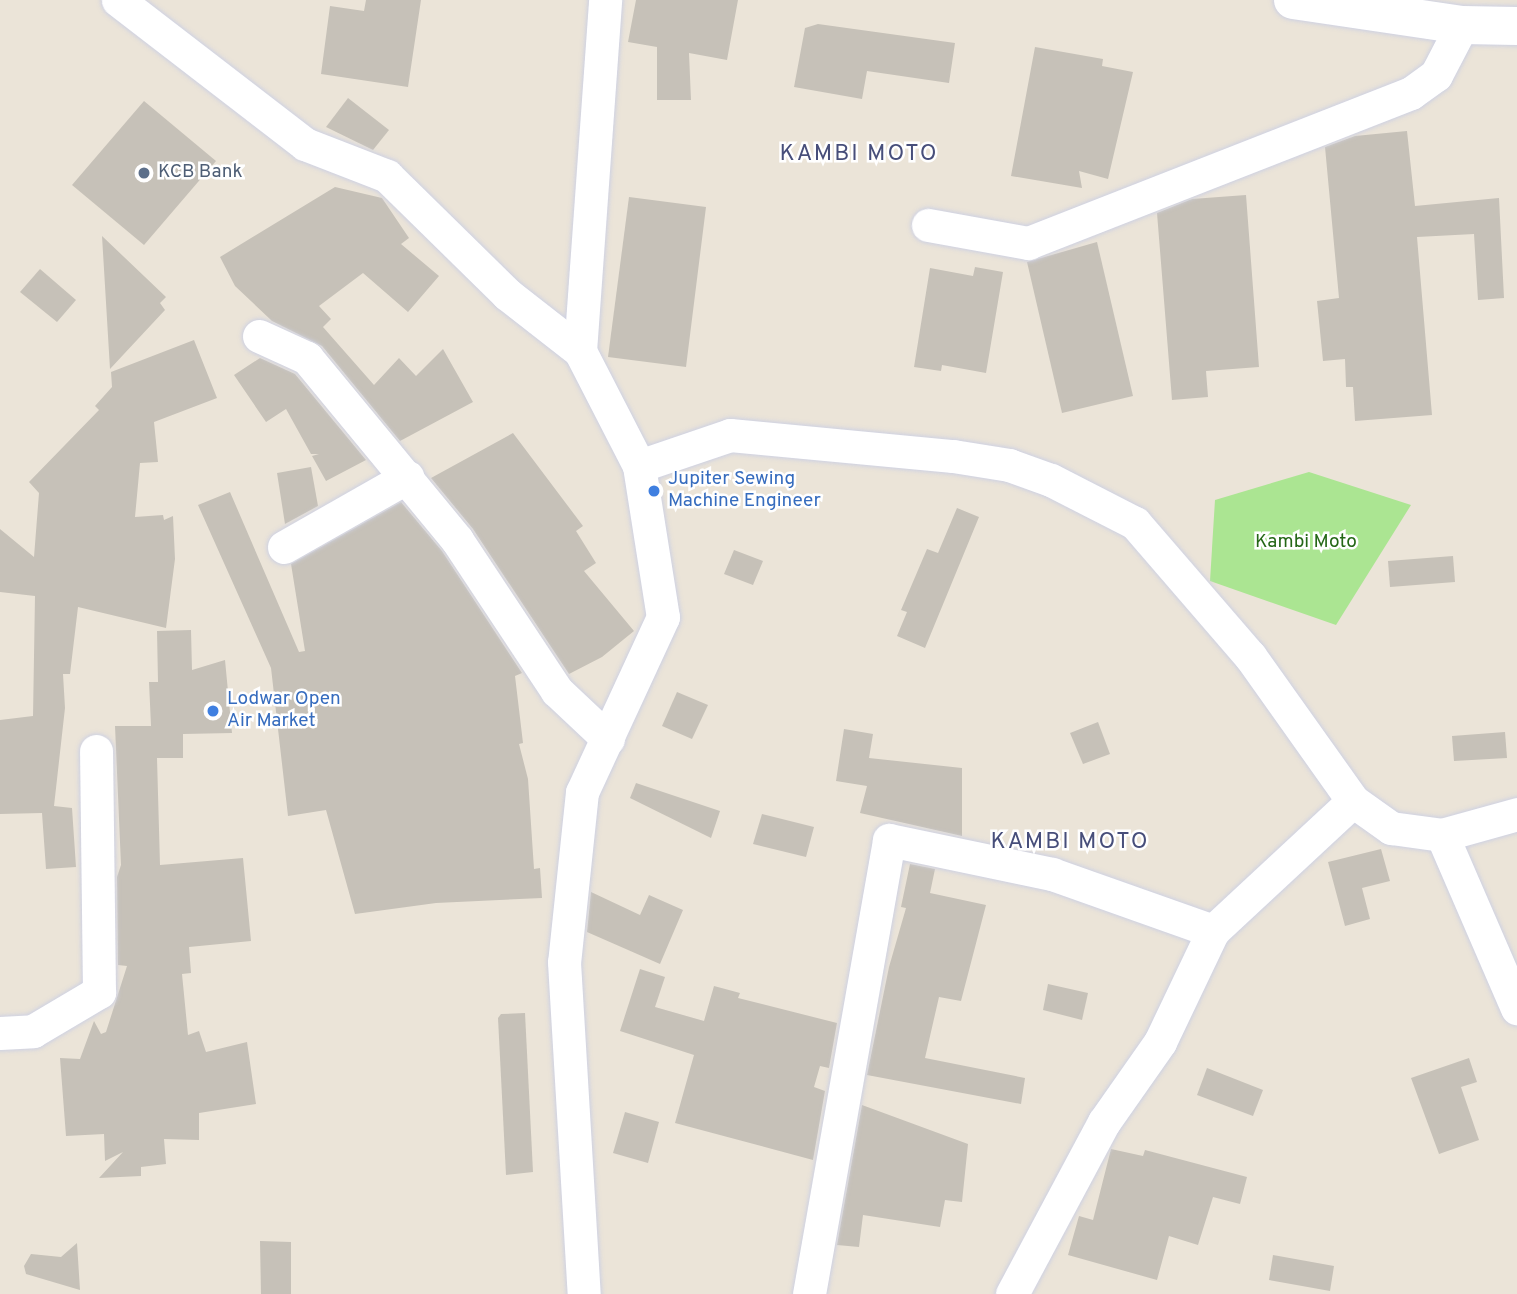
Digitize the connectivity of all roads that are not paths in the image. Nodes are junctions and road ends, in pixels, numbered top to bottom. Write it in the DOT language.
graph roads {
  1 [pos="118,0"];
  2 [pos="605,0"];
  3 [pos="1293,0"];
  4 [pos="1462,25"];
  5 [pos="1517,26"];
  6 [pos="928,225"];
  7 [pos="259,336"];
  8 [pos="580,351"];
  9 [pos="639,466"];
  10 [pos="407,477"];
  11 [pos="284,547"];
  12 [pos="608,739"];
  13 [pos="96,751"];
  14 [pos="1353,801"];
  15 [pos="1517,814"];
  16 [pos="1442,835"];
  17 [pos="1213,931"];
  18 [pos="1517,1008"];
  19 [pos="0,1033"];
  20 [pos="584,1294"];
  21 [pos="809,1294"];
  22 [pos="1012,1294"];
  1 -- 8 [label="street"];
  2 -- 8 [label="street"];
  3 -- 4 [label="main road"];
  4 -- 5 [label="main road"];
  4 -- 6 [label="street"];
  7 -- 10 [label="street"];
  8 -- 9 [label="street"];
  9 -- 12 [label="street"];
  9 -- 14 [label="street"];
  10 -- 11 [label="street"];
  10 -- 12 [label="street"];
  12 -- 20 [label="street"];
  13 -- 19 [label="street"];
  14 -- 16 [label="street"];
  14 -- 17 [label="street"];
  15 -- 16 [label="street"];
  16 -- 18 [label="street"];
  17 -- 21 [label="street"];
  17 -- 22 [label="street"];
}
